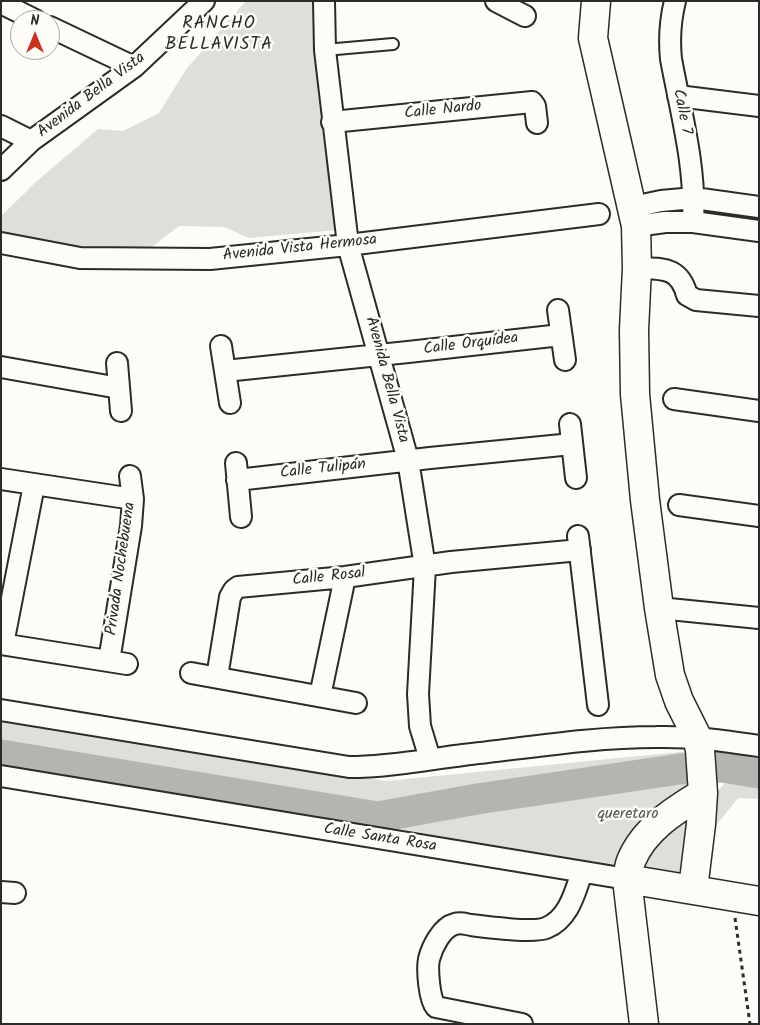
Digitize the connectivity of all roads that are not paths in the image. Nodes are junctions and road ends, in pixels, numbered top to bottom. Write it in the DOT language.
graph roads {
  1 [pos="204,1"];
  2 [pos="324,1"];
  3 [pos="496,1"];
  4 [pos="596,1"];
  5 [pos="675,1"];
  6 [pos="1,4"];
  7 [pos="14,10"];
  8 [pos="525,13"];
  9 [pos="60,32"];
  10 [pos="393,44"];
  11 [pos="325,50"];
  12 [pos="134,67"];
  13 [pos="678,96"];
  14 [pos="759,106"];
  15 [pos="332,122"];
  16 [pos="537,123"];
  17 [pos="1,126"];
  18 [pos="31,141"];
  19 [pos="1,170"];
  20 [pos="694,198"];
  21 [pos="759,207"];
  22 [pos="599,214"];
  23 [pos="634,216"];
  24 [pos="693,222"];
  25 [pos="759,231"];
  26 [pos="1,244"];
  27 [pos="348,245"];
  28 [pos="637,268"];
  29 [pos="759,306"];
  30 [pos="558,310"];
  31 [pos="561,334"];
  32 [pos="221,346"];
  33 [pos="380,355"];
  34 [pos="565,360"];
  35 [pos="117,363"];
  36 [pos="1,367"];
  37 [pos="225,371"];
  38 [pos="119,388"];
  39 [pos="674,399"];
  40 [pos="230,403"];
  41 [pos="121,411"];
  42 [pos="759,411"];
  43 [pos="570,424"];
  44 [pos="572,444"];
  45 [pos="408,460"];
  46 [pos="130,476"];
  47 [pos="576,478"];
  48 [pos="1,479"];
  49 [pos="34,485"];
  50 [pos="133,499"];
  51 [pos="679,505"];
  52 [pos="759,516"];
  53 [pos="241,517"];
  54 [pos="426,567"];
  55 [pos="345,577"];
  56 [pos="659,608"];
  57 [pos="759,618"];
  58 [pos="2,644"];
  59 [pos="191,673"];
  60 [pos="217,677"];
  61 [pos="320,696"];
  62 [pos="356,703"];
  63 [pos="598,705"];
  64 [pos="1,710"];
  65 [pos="698,744"];
  66 [pos="759,746"];
  67 [pos="430,759"];
  68 [pos="1,776"];
  69 [pos="703,788"];
  70 [pos="582,872"];
  71 [pos="627,880"];
  72 [pos="693,889"];
  73 [pos="759,901"];
  74 [pos="522,1024"];
  75 [pos="644,1024"];
  1 -- 12 [label="street, Avenida Bella Vista"];
  2 -- 11 [label="street, Avenida Bella Vista"];
  3 -- 8 [label="street"];
  4 -- 23 [label="street"];
  5 -- 13 [label="street, Calle 7"];
  6 -- 7 [label="street"];
  9 -- 12 [label="street"];
  10 -- 11 [label="lane"];
  11 -- 15 [label="street, Avenida Bella Vista"];
  12 -- 18 [label="street, Avenida Bella Vista"];
  13 -- 14 [label="street"];
  13 -- 20 [label="street, Calle 7"];
  15 -- 16 [label="street, Calle Nardo"];
  15 -- 27 [label="street, Avenida Bella Vista"];
  17 -- 18 [label="street"];
  18 -- 19 [label="street, Avenida Bella Vista"];
  20 -- 21 [label="street"];
  20 -- 23 [label="street"];
  20 -- 24 [label="street, Calle 7"];
  22 -- 27 [label="street, Avenida Vista Hermosa"];
  23 -- 24 [label="street"];
  23 -- 28 [label="street"];
  24 -- 25 [label="street"];
  26 -- 27 [label="street, Avenida Vista Hermosa"];
  27 -- 33 [label="street, Avenida Bella Vista"];
  28 -- 29 [label="street"];
  28 -- 56 [label="street"];
  30 -- 31 [label="street"];
  31 -- 33 [label="street, Calle Orquídea"];
  31 -- 34 [label="street"];
  32 -- 37 [label="street"];
  33 -- 37 [label="street, Calle Orquídea"];
  33 -- 45 [label="street, Avenida Bella Vista"];
  35 -- 38 [label="street"];
  36 -- 38 [label="street"];
  37 -- 40 [label="street"];
  38 -- 41 [label="street"];
  39 -- 42 [label="street"];
  43 -- 44 [label="street"];
  44 -- 45 [label="street, Calle Tulipán"];
  44 -- 47 [label="street"];
  45 -- 53 [label="street, Calle Tulipán"];
  45 -- 54 [label="street, Avenida Bella Vista"];
  46 -- 50 [label="street, Privada Nochebuena"];
  48 -- 49 [label="street"];
  49 -- 50 [label="street"];
  49 -- 58 [label="street"];
  50 -- 58 [label="street, Privada Nochebuena"];
  51 -- 52 [label="street"];
  54 -- 55 [label="street, Calle Rosal"];
  54 -- 63 [label="street, Calle Rosal"];
  54 -- 67 [label="street, Avenida Bella Vista"];
  55 -- 60 [label="street, Calle Rosal"];
  55 -- 61 [label="street"];
  56 -- 57 [label="street"];
  56 -- 65 [label="street"];
  59 -- 60 [label="street"];
  60 -- 61 [label="street"];
  61 -- 62 [label="street"];
  64 -- 67 [label="street"];
  65 -- 66 [label="street"];
  65 -- 67 [label="street"];
  65 -- 69 [label="street"];
  68 -- 70 [label="street, Calle Santa Rosa"];
  69 -- 71 [label="street"];
  69 -- 72 [label="street"];
  70 -- 71 [label="street, Calle Santa Rosa"];
  70 -- 74 [label="street"];
  71 -- 72 [label="street, Calle Santa Rosa"];
  71 -- 75 [label="street"];
  72 -- 73 [label="street, Calle Santa Rosa"];
}
